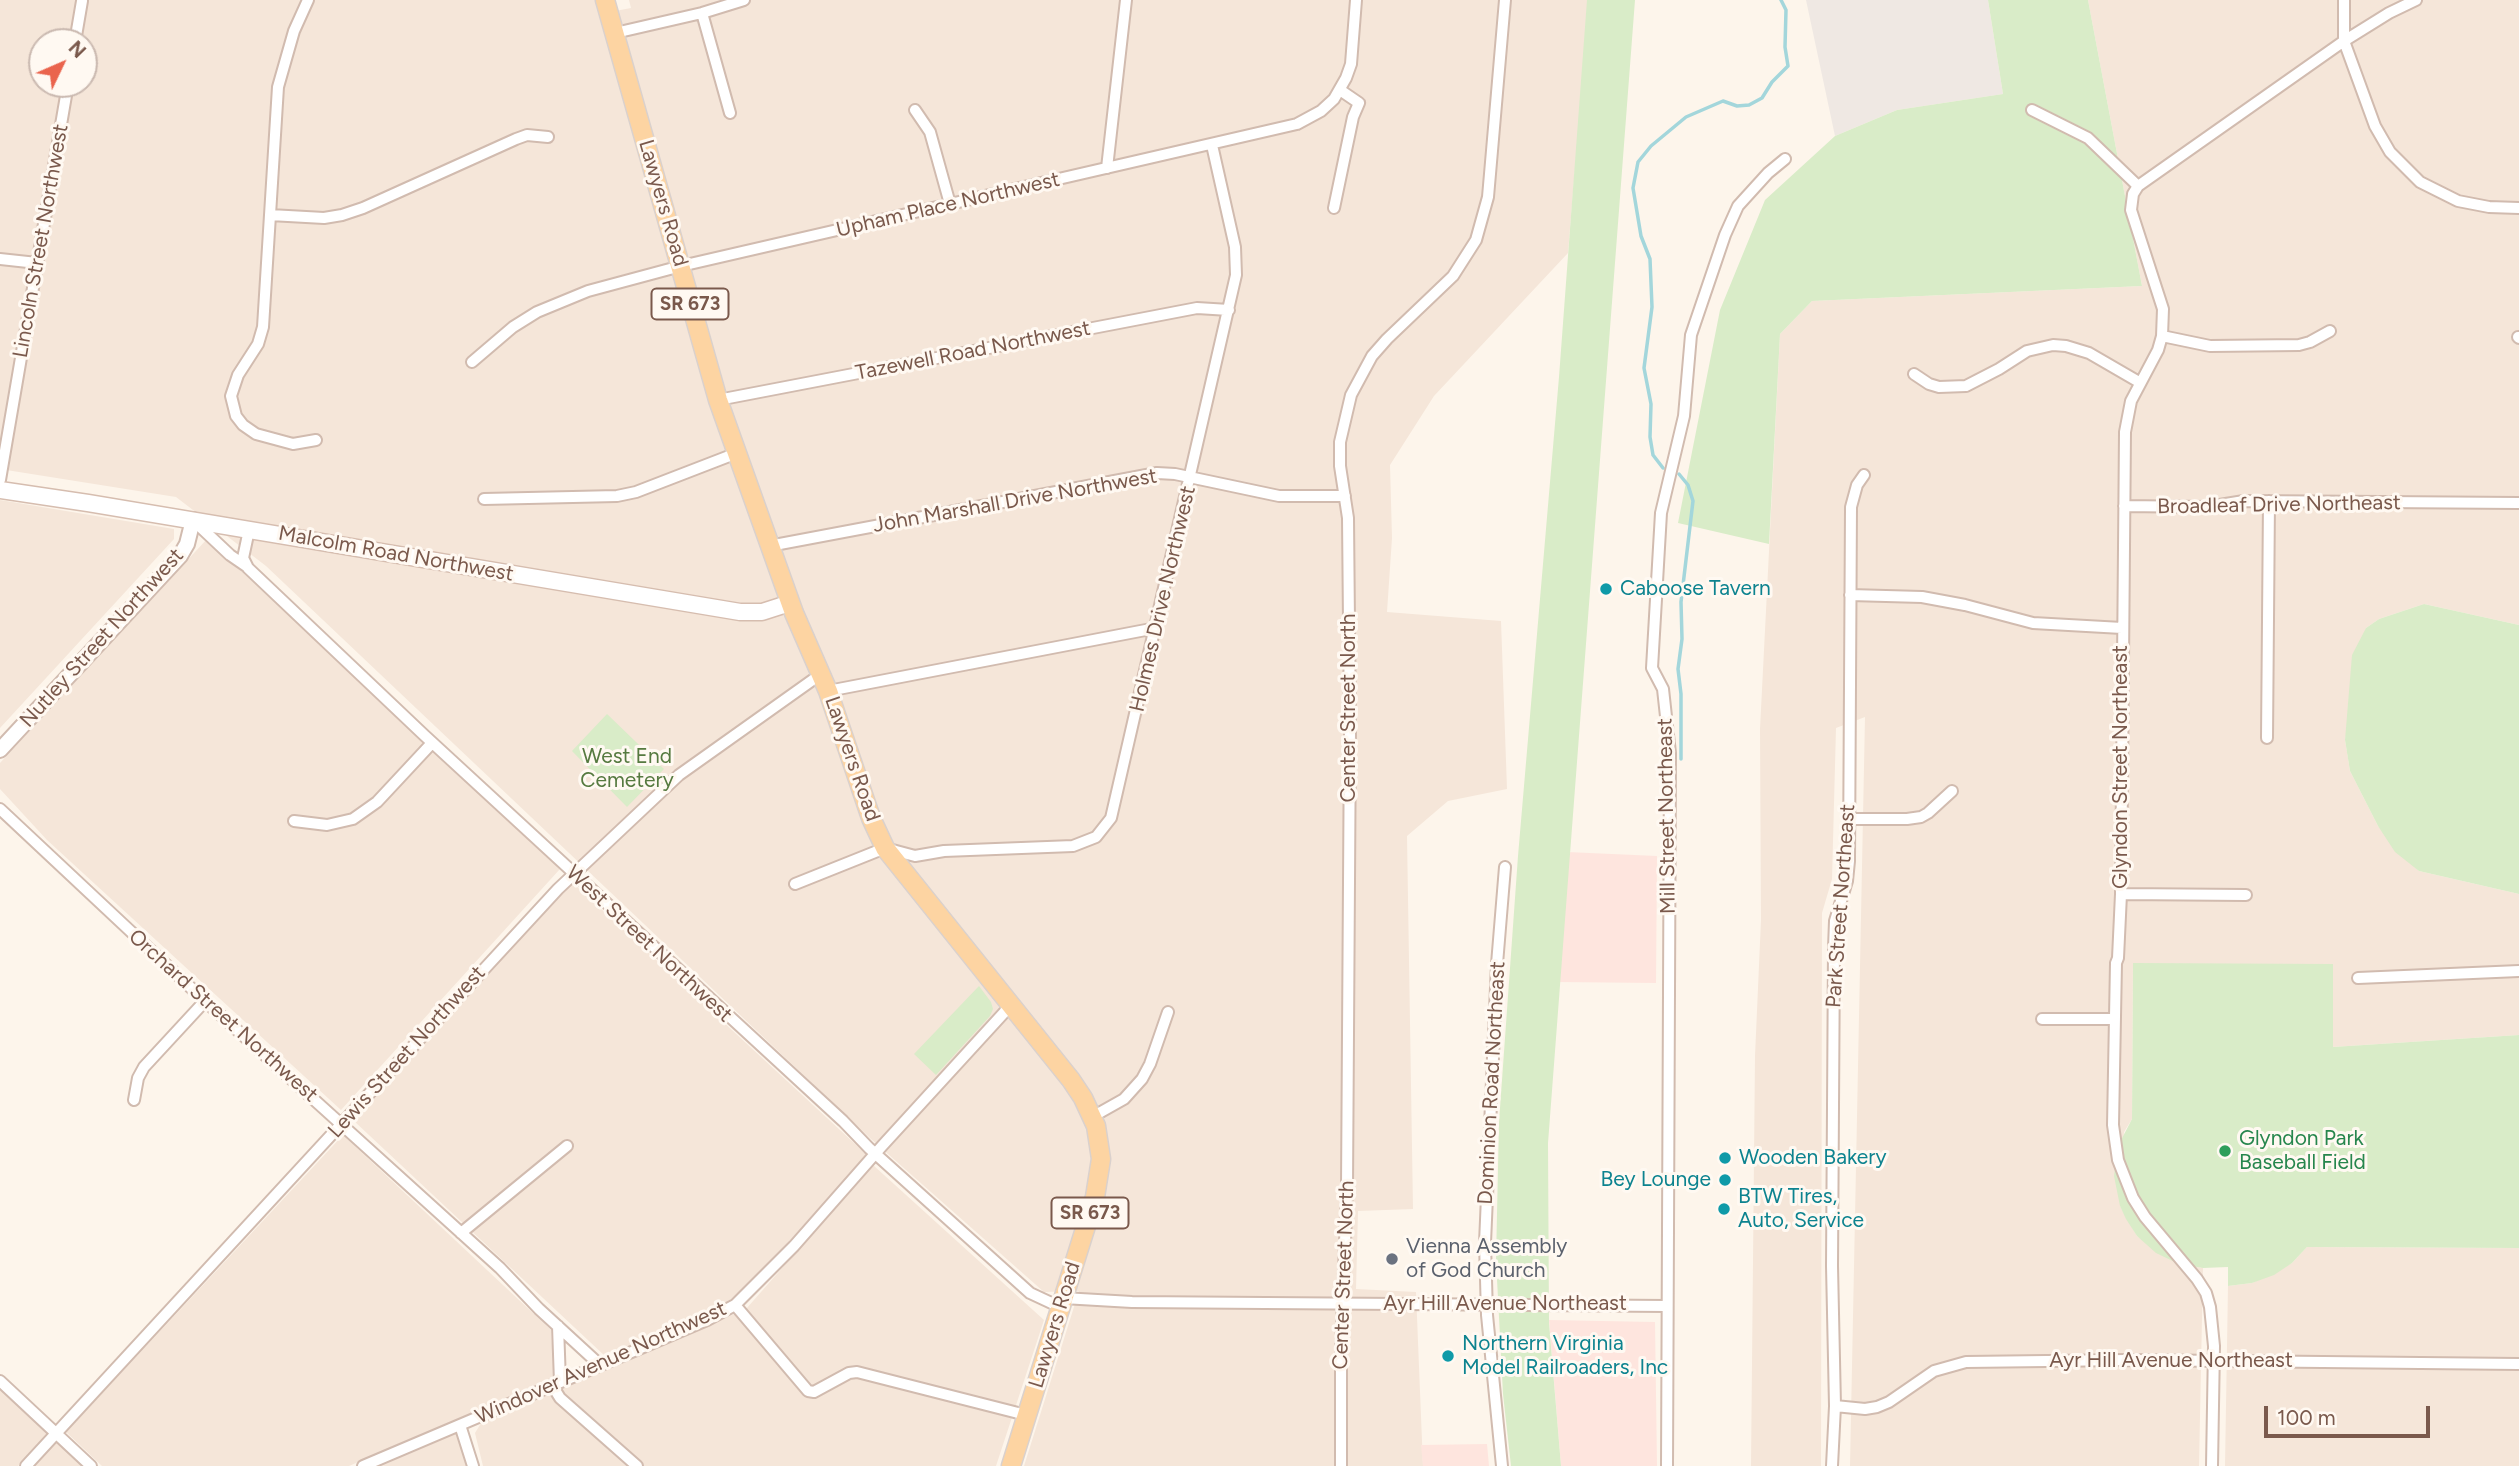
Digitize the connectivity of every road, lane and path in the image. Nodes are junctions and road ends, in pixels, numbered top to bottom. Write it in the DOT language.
graph roads {
  1 [pos="308,0"];
  2 [pos="605,0"];
  3 [pos="744,0"];
  4 [pos="1126,0"];
  5 [pos="1356,0"];
  6 [pos="1506,0"];
  7 [pos="2344,0"];
  8 [pos="2416,0"];
  9 [pos="82,1"];
  10 [pos="702,13"];
  11 [pos="77,28"];
  12 [pos="615,33"];
  13 [pos="2344,41"];
  14 [pos="1340,90"];
  15 [pos="66,98"];
  16 [pos="915,110"];
  17 [pos="2032,110"];
  18 [pos="730,113"];
  19 [pos="548,137"];
  20 [pos="1212,145"];
  21 [pos="1785,159"];
  22 [pos="1107,168"];
  23 [pos="2138,186"];
  24 [pos="950,204"];
  25 [pos="1334,208"];
  26 [pos="2519,208"];
  27 [pos="270,215"];
  28 [pos="0,258"];
  29 [pos="37,264"];
  30 [pos="681,266"];
  31 [pos="1229,310"];
  32 [pos="2330,331"];
  33 [pos="2162,336"];
  34 [pos="472,362"];
  35 [pos="1914,374"];
  36 [pos="2139,382"];
  37 [pos="718,400"];
  38 [pos="316,440"];
  39 [pos="737,453"];
  40 [pos="1864,475"];
  41 [pos="1191,477"];
  42 [pos="0,480"];
  43 [pos="0,490"];
  44 [pos="1345,496"];
  45 [pos="484,499"];
  46 [pos="2269,501"];
  47 [pos="2519,503"];
  48 [pos="2124,506"];
  49 [pos="193,520"];
  50 [pos="248,530"];
  51 [pos="769,546"];
  52 [pos="248,568"];
  53 [pos="1850,595"];
  54 [pos="790,603"];
  55 [pos="1156,628"];
  56 [pos="2122,628"];
  57 [pos="821,674"];
  58 [pos="828,691"];
  59 [pos="2267,738"];
  60 [pos="432,743"];
  61 [pos="0,750"];
  62 [pos="1952,790"];
  63 [pos="0,809"];
  64 [pos="1849,819"];
  65 [pos="294,821"];
  66 [pos="885,848"];
  67 [pos="1505,867"];
  68 [pos="574,873"];
  69 [pos="795,884"];
  70 [pos="2121,894"];
  71 [pos="2246,895"];
  72 [pos="2519,971"];
  73 [pos="2358,978"];
  74 [pos="205,1002"];
  75 [pos="1011,1005"];
  76 [pos="1168,1012"];
  77 [pos="2042,1018"];
  78 [pos="2115,1019"];
  79 [pos="134,1100"];
  80 [pos="1092,1117"];
  81 [pos="342,1125"];
  82 [pos="567,1146"];
  83 [pos="875,1154"];
  84 [pos="461,1233"];
  85 [pos="1061,1302"];
  86 [pos="1343,1304"];
  87 [pos="735,1305"];
  88 [pos="1486,1305"];
  89 [pos="1667,1306"];
  90 [pos="558,1326"];
  91 [pos="2213,1362"];
  92 [pos="2519,1364"];
  93 [pos="600,1365"];
  94 [pos="0,1381"];
  95 [pos="556,1384"];
  96 [pos="1835,1406"];
  97 [pos="1026,1415"];
  98 [pos="460,1425"];
  99 [pos="55,1433"];
  100 [pos="26,1466"];
  101 [pos="91,1466"];
  102 [pos="363,1466"];
  103 [pos="473,1466"];
  104 [pos="637,1466"];
  105 [pos="1011,1466"];
  106 [pos="1341,1466"];
  107 [pos="1502,1466"];
  108 [pos="1667,1466"];
  109 [pos="1832,1466"];
  110 [pos="2212,1466"];
  1 -- 27 [label="street"];
  2 -- 12 [label="main road, Lawyers Road / SR 673"];
  3 -- 10 [label="street"];
  4 -- 22 [label="street"];
  5 -- 14 [label="street, Upham Place Northwest"];
  6 -- 44 [label="street, Center Street North"];
  7 -- 13 [label="street"];
  8 -- 13 [label="street"];
  9 -- 11 [label="street"];
  10 -- 12 [label="street"];
  10 -- 18 [label="street"];
  12 -- 30 [label="main road, Lawyers Road / SR 673"];
  13 -- 23 [label="street"];
  13 -- 26 [label="street"];
  14 -- 20 [label="street, Upham Place Northwest"];
  14 -- 25 [label="street"];
  15 -- 29 [label="street, Lincoln Street Northwest"];
  16 -- 24 [label="street"];
  17 -- 23 [label="street"];
  19 -- 27 [label="street"];
  20 -- 22 [label="street, Upham Place Northwest"];
  20 -- 31 [label="street, Holmes Drive Northwest"];
  21 -- 89 [label="street, Mill Street Northeast"];
  22 -- 24 [label="street, Upham Place Northwest"];
  23 -- 33 [label="street, Glyndon Street Northeast"];
  24 -- 30 [label="street, Upham Place Northwest"];
  27 -- 38 [label="street"];
  28 -- 29 [label="street"];
  29 -- 42 [label="street, Lincoln Street Northwest"];
  30 -- 34 [label="street, Upham Place Northwest"];
  30 -- 37 [label="main road, Lawyers Road / SR 673"];
  31 -- 37 [label="street, Tazewell Road Northwest"];
  31 -- 41 [label="street, Holmes Drive Northwest"];
  32 -- 33 [label="street"];
  33 -- 36 [label="street, Glyndon Street Northeast"];
  35 -- 36 [label="street"];
  36 -- 48 [label="street, Glyndon Street Northeast"];
  37 -- 39 [label="main road, Lawyers Road / SR 673"];
  39 -- 45 [label="street"];
  39 -- 51 [label="main road, Lawyers Road / SR 673"];
  40 -- 53 [label="street, Park Street Northeast"];
  41 -- 44 [label="street, John Marshall Drive Northwest"];
  41 -- 51 [label="street, John Marshall Drive Northwest"];
  41 -- 55 [label="street, Holmes Drive Northwest"];
  43 -- 49 [label="main road, Malcolm Road Northwest"];
  44 -- 86 [label="street, Center Street North"];
  46 -- 47 [label="street, Broadleaf Drive Northeast"];
  46 -- 48 [label="street, Broadleaf Drive Northeast"];
  46 -- 59 [label="street"];
  48 -- 56 [label="street, Glyndon Street Northeast"];
  49 -- 50 [label="main road, Malcolm Road Northwest"];
  49 -- 52 [label="street, West Street Northwest"];
  49 -- 61 [label="street, Nutley Street Northwest"];
  50 -- 52 [label="street"];
  50 -- 54 [label="main road, Malcolm Road Northwest"];
  51 -- 54 [label="main road, Lawyers Road / SR 673"];
  52 -- 60 [label="street, West Street Northwest"];
  53 -- 56 [label="street"];
  53 -- 64 [label="street, Park Street Northeast"];
  54 -- 57 [label="main road, Lawyers Road / SR 673"];
  55 -- 58 [label="street"];
  55 -- 66 [label="street, Holmes Drive Northwest"];
  56 -- 70 [label="street, Glyndon Street Northeast"];
  57 -- 58 [label="main road, Lawyers Road / SR 673"];
  57 -- 68 [label="street, Lewis Street Northwest"];
  58 -- 66 [label="main road, Lawyers Road / SR 673"];
  60 -- 65 [label="street"];
  60 -- 68 [label="street, West Street Northwest"];
  62 -- 64 [label="street"];
  63 -- 74 [label="street, Orchard Street Northwest"];
  64 -- 96 [label="street, Park Street Northeast"];
  66 -- 69 [label="street"];
  66 -- 75 [label="main road, Lawyers Road / SR 673"];
  67 -- 88 [label="street, Dominion Road Northeast"];
  68 -- 81 [label="street, Lewis Street Northwest"];
  68 -- 83 [label="street, West Street Northwest"];
  70 -- 71 [label="street"];
  70 -- 78 [label="street, Glyndon Street Northeast"];
  72 -- 73 [label="street"];
  74 -- 79 [label="street"];
  74 -- 81 [label="street, Orchard Street Northwest"];
  75 -- 80 [label="main road, Lawyers Road / SR 673"];
  75 -- 83 [label="street, Windover Avenue Northwest"];
  76 -- 80 [label="street"];
  77 -- 78 [label="street"];
  78 -- 91 [label="street, Glyndon Street Northeast"];
  80 -- 85 [label="main road, Lawyers Road / SR 673"];
  81 -- 84 [label="street, Orchard Street Northwest"];
  81 -- 99 [label="street, Lewis Street Northwest"];
  82 -- 84 [label="street"];
  83 -- 85 [label="street, West Street Northwest"];
  83 -- 87 [label="street, Windover Avenue Northwest"];
  84 -- 90 [label="street, Orchard Street Northwest"];
  85 -- 86 [label="street, Ayr Hill Avenue Northeast"];
  85 -- 97 [label="main road, Lawyers Road / SR 673"];
  86 -- 88 [label="street, Ayr Hill Avenue Northeast"];
  86 -- 106 [label="street, Center Street North"];
  87 -- 93 [label="street, Windover Avenue Northwest"];
  87 -- 97 [label="street"];
  88 -- 89 [label="street, Ayr Hill Avenue Northeast"];
  88 -- 107 [label="street, Dominion Road Northeast"];
  89 -- 108 [label="street, Mill Street Northeast"];
  90 -- 93 [label="street, Orchard Street Northwest"];
  90 -- 95 [label="street"];
  91 -- 92 [label="street, Ayr Hill Avenue Northeast"];
  91 -- 96 [label="street, Ayr Hill Avenue Northeast"];
  91 -- 110 [label="street, Glyndon Street Northeast"];
  93 -- 95 [label="street, Windover Avenue Northwest"];
  94 -- 99 [label="street"];
  95 -- 98 [label="street, Windover Avenue Northwest"];
  95 -- 104 [label="street"];
  96 -- 109 [label="street, Park Street Northeast"];
  97 -- 105 [label="main road, Lawyers Road / SR 673"];
  98 -- 102 [label="street, Windover Avenue Northwest"];
  98 -- 103 [label="street"];
  99 -- 100 [label="street, Lewis Street Northwest"];
  99 -- 101 [label="street"];
}
